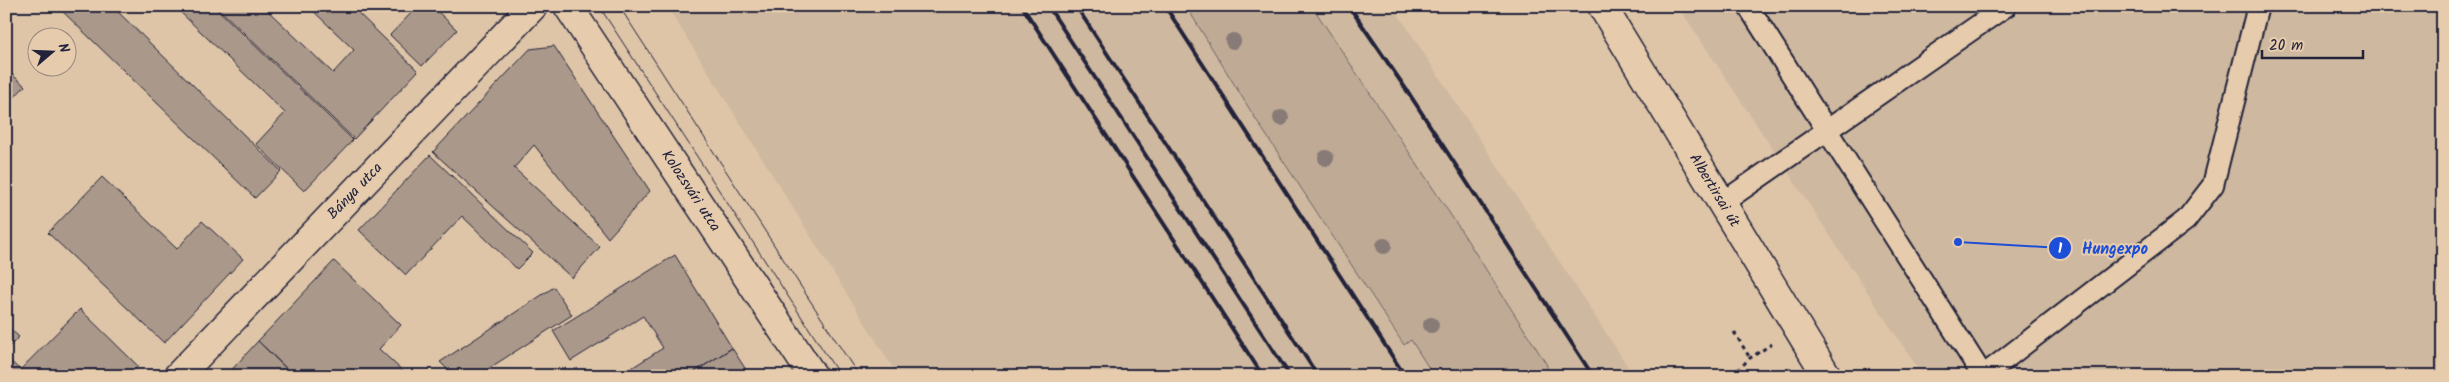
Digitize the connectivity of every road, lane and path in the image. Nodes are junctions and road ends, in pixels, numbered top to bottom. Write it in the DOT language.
graph roads {
  1 [pos="533,6"];
  2 [pos="568,6"];
  3 [pos="1602,6"];
  4 [pos="1748,6"];
  5 [pos="2006,6"];
  6 [pos="2258,6"];
  7 [pos="1828,130"];
  8 [pos="1722,203"];
  9 [pos="1734,332"];
  10 [pos="178,376"];
  11 [pos="813,376"];
  12 [pos="1732,376"];
  13 [pos="1827,376"];
  14 [pos="1983,376"];
  1 -- 10 [label="street, Bánya utca"];
  2 -- 11 [label="street, Kolozsvári utca"];
  3 -- 8 [label="street, Albertirsai út"];
  4 -- 7 [label="lane"];
  5 -- 7 [label="lane"];
  6 -- 14 [label="lane"];
  7 -- 8 [label="lane"];
  7 -- 14 [label="lane"];
  8 -- 13 [label="street, Albertirsai út"];
  9 -- 12 [label="path"];
}
